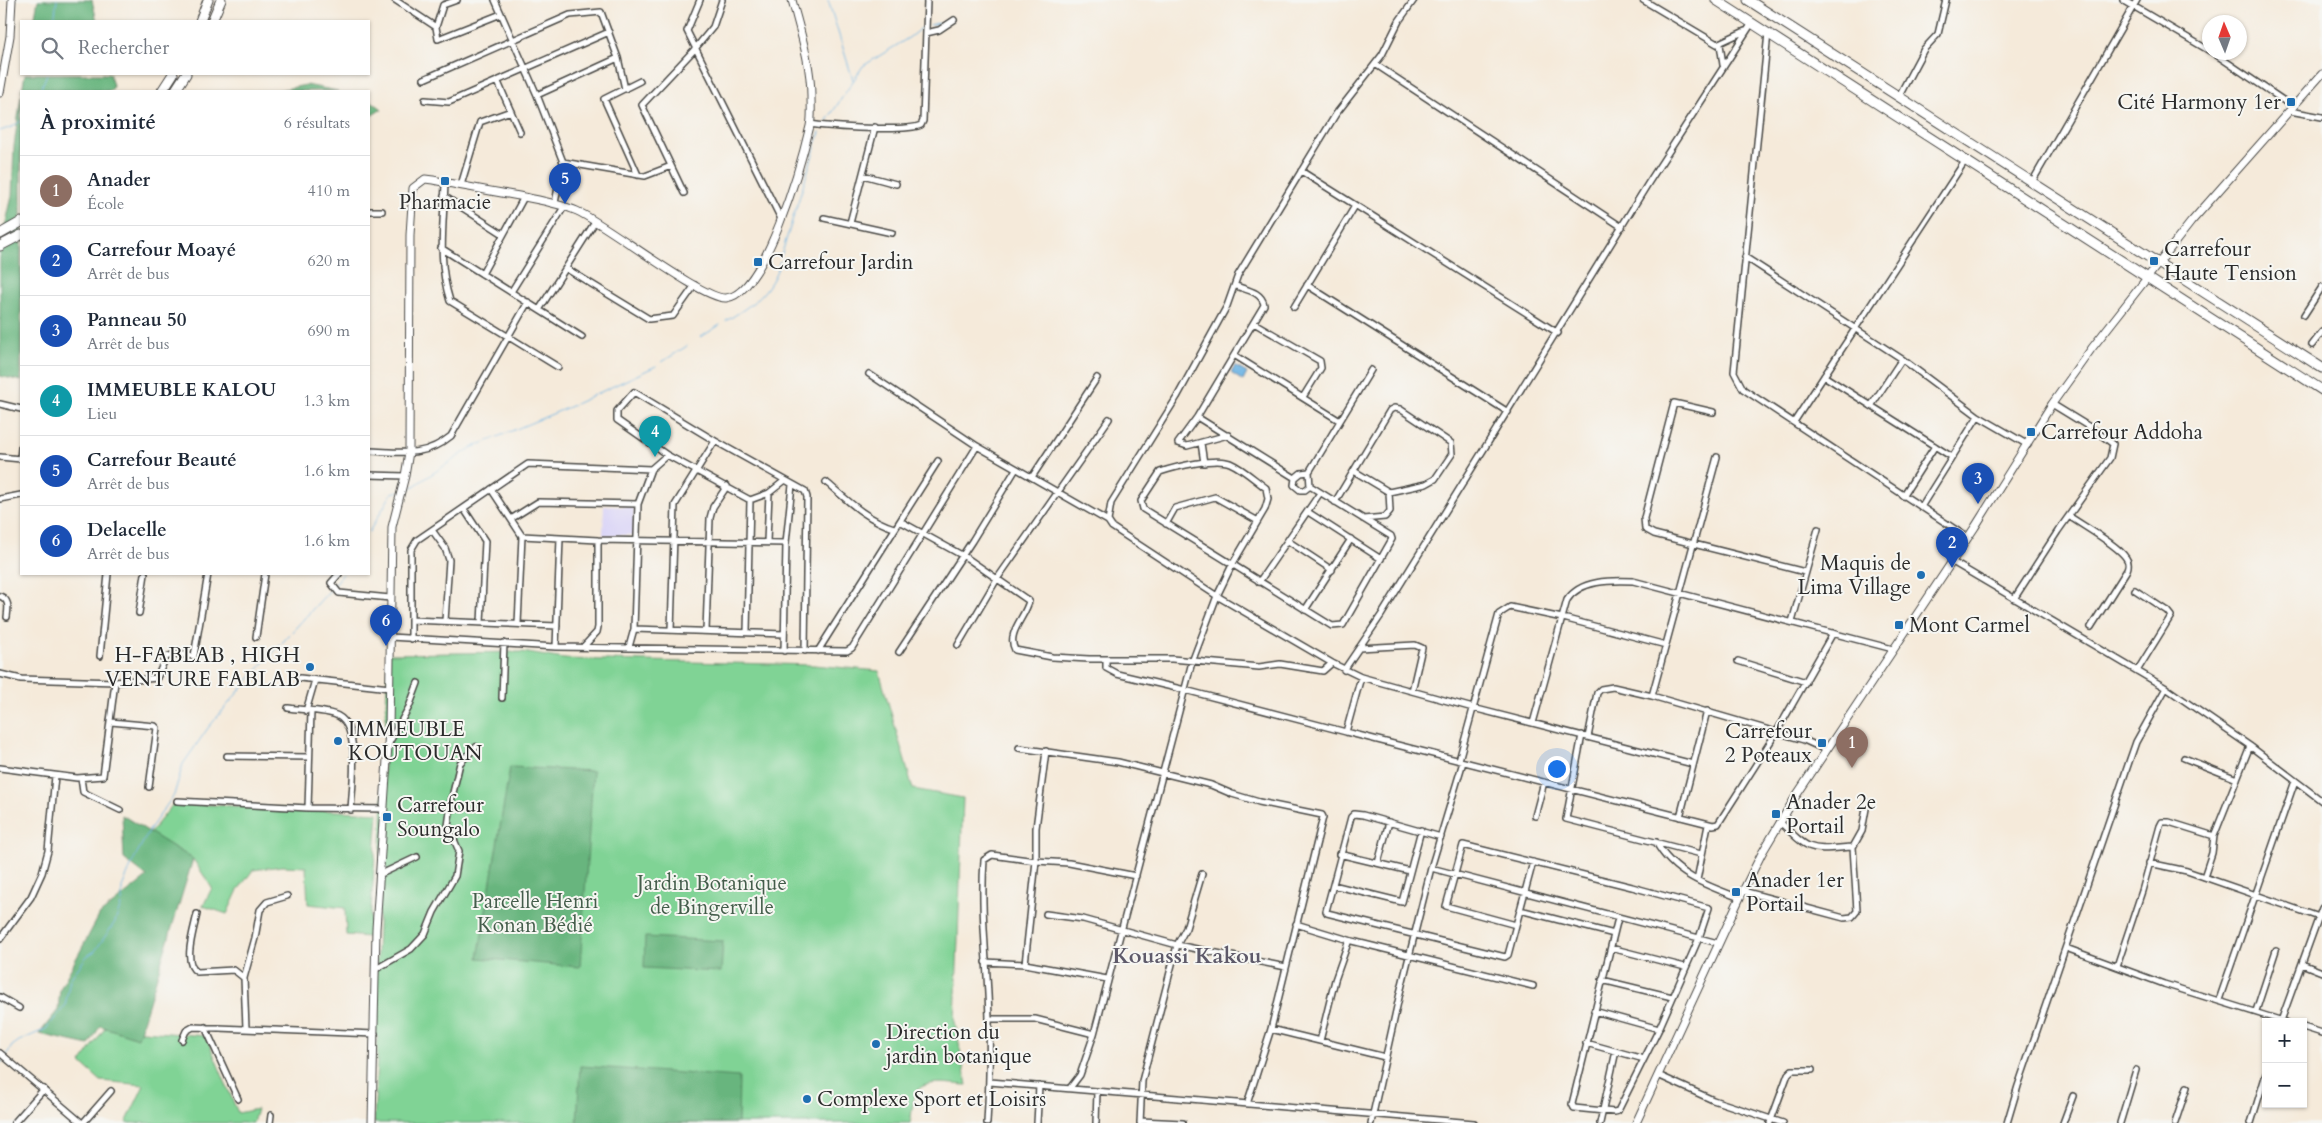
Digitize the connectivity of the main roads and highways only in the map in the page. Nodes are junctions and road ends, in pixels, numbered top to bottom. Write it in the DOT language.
graph roads {
  1 [pos="208,0"];
  2 [pos="221,0"];
  3 [pos="1716,0"];
  4 [pos="1748,0"];
  5 [pos="1757,3"];
  6 [pos="200,20"];
  7 [pos="212,20"];
  8 [pos="173,75"];
  9 [pos="185,75"];
  10 [pos="163,90"];
  11 [pos="177,90"];
  12 [pos="20,223"];
  13 [pos="0,234"];
  14 [pos="20,236"];
  15 [pos="0,246"];
  16 [pos="2322,368"];
  17 [pos="2322,390"];
  1 -- 6 [label="highway"];
  2 -- 7 [label="highway"];
  3 -- 17 [label="highway"];
  4 -- 5 [label="highway"];
  5 -- 16 [label="highway"];
  8 -- 10 [label="highway"];
  9 -- 11 [label="highway"];
  12 -- 13 [label="highway"];
  14 -- 15 [label="highway"];
}
